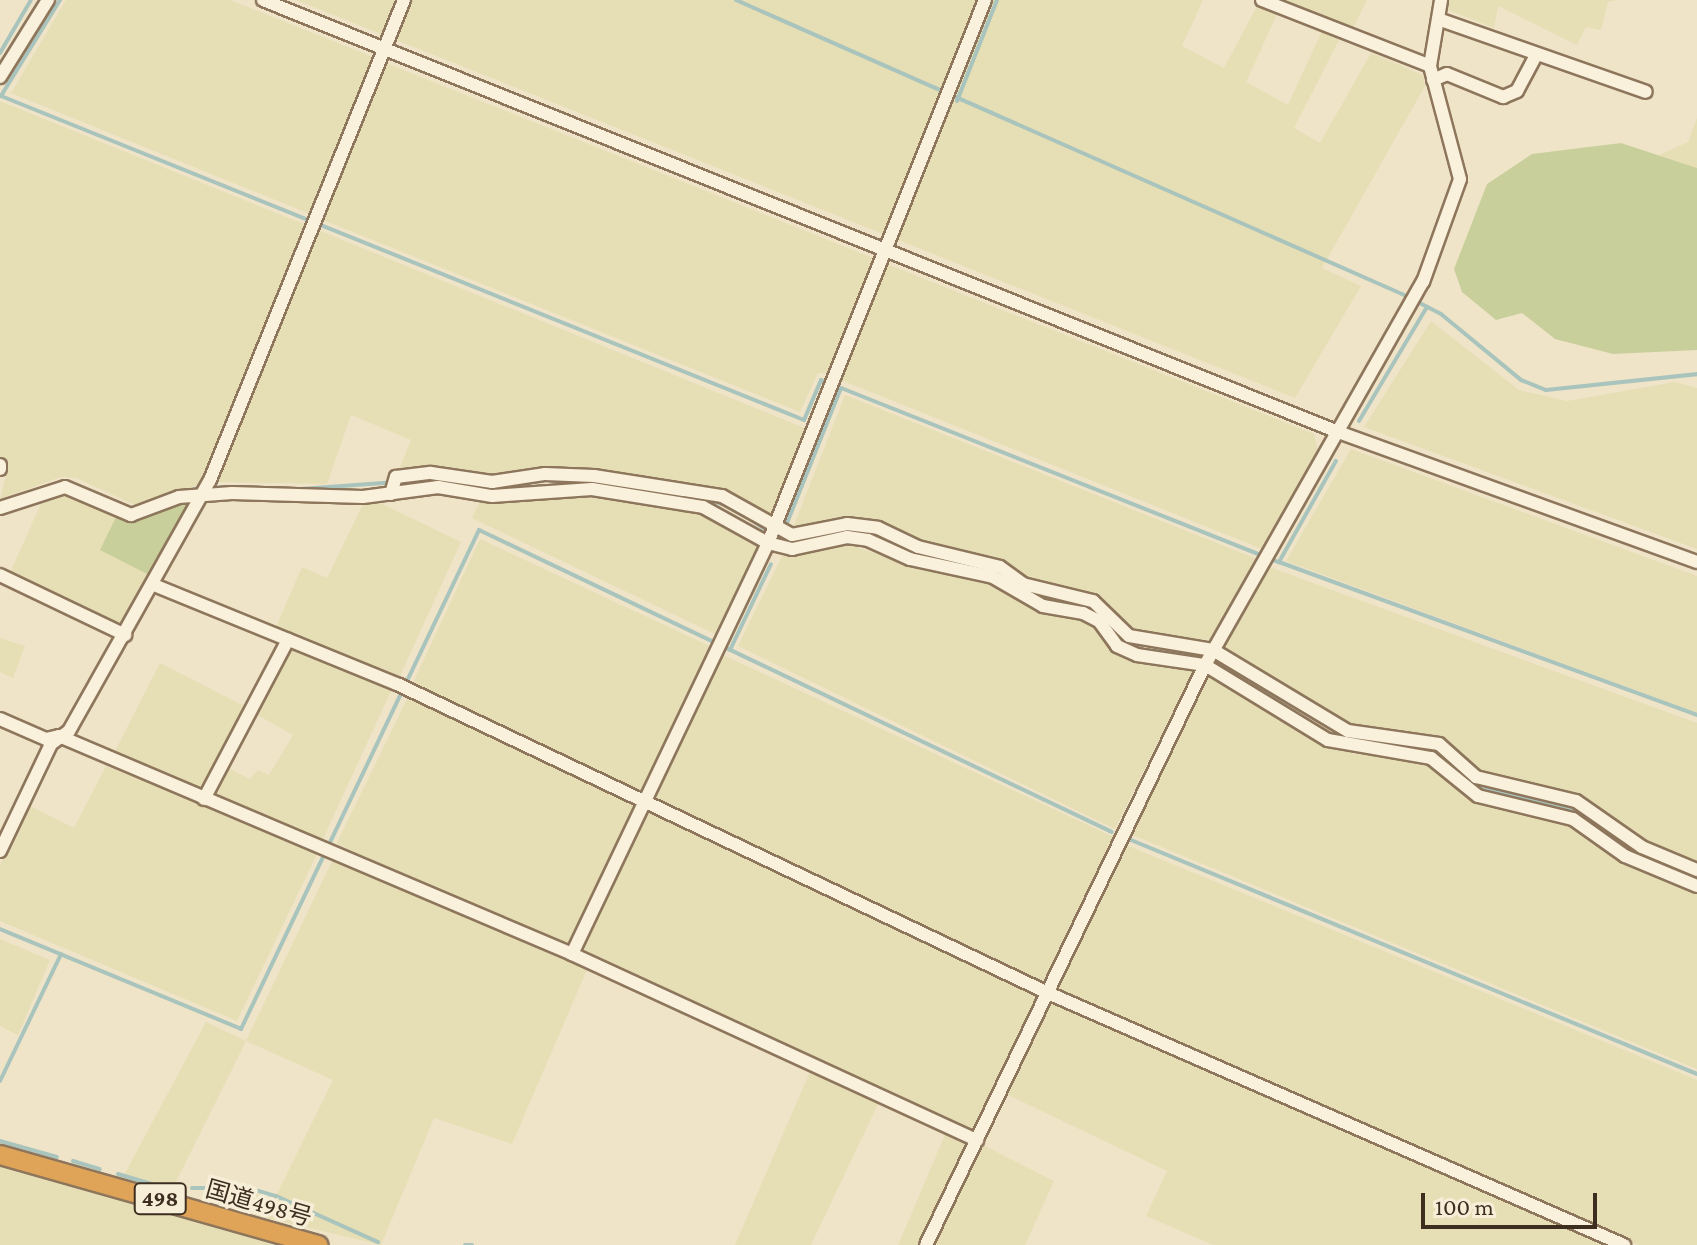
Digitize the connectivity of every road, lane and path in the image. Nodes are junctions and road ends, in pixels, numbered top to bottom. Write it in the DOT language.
graph roads {
  1 [pos="48,0"];
  2 [pos="263,0"];
  3 [pos="404,0"];
  4 [pos="985,0"];
  5 [pos="1262,0"];
  6 [pos="1441,0"];
  7 [pos="1438,19"];
  8 [pos="385,47"];
  9 [pos="1536,56"];
  10 [pos="1430,66"];
  11 [pos="1,72"];
  12 [pos="1433,80"];
  13 [pos="1646,92"];
  14 [pos="885,249"];
  15 [pos="1338,432"];
  16 [pos="391,494"];
  17 [pos="201,497"];
  18 [pos="0,508"];
  19 [pos="775,527"];
  20 [pos="768,543"];
  21 [pos="1697,562"];
  22 [pos="0,575"];
  23 [pos="154,585"];
  24 [pos="125,635"];
  25 [pos="288,640"];
  26 [pos="1213,650"];
  27 [pos="1205,665"];
  28 [pos="0,719"];
  29 [pos="59,736"];
  30 [pos="204,799"];
  31 [pos="645,803"];
  32 [pos="0,851"];
  33 [pos="1697,870"];
  34 [pos="1697,886"];
  35 [pos="572,954"];
  36 [pos="1048,993"];
  37 [pos="977,1140"];
  38 [pos="0,1155"];
  39 [pos="319,1245"];
  40 [pos="926,1245"];
  41 [pos="1624,1245"];
  1 -- 11 [label="street"];
  2 -- 8 [label="street"];
  3 -- 8 [label="street"];
  4 -- 14 [label="street"];
  5 -- 10 [label="street"];
  6 -- 7 [label="street"];
  7 -- 9 [label="street"];
  7 -- 10 [label="street"];
  8 -- 14 [label="street"];
  8 -- 17 [label="street"];
  9 -- 12 [label="street"];
  9 -- 13 [label="street"];
  10 -- 12 [label="street"];
  12 -- 15 [label="street"];
  14 -- 15 [label="street"];
  14 -- 19 [label="street"];
  15 -- 21 [label="street"];
  15 -- 26 [label="street"];
  16 -- 17 [label="street"];
  16 -- 19 [label="street"];
  16 -- 20 [label="street"];
  17 -- 18 [label="street"];
  17 -- 23 [label="street"];
  19 -- 20 [label="street"];
  19 -- 26 [label="street"];
  20 -- 27 [label="street"];
  20 -- 31 [label="street"];
  22 -- 24 [label="street"];
  23 -- 24 [label="street"];
  23 -- 25 [label="street"];
  24 -- 29 [label="street"];
  25 -- 30 [label="street"];
  25 -- 31 [label="street"];
  26 -- 27 [label="street"];
  26 -- 33 [label="street"];
  27 -- 34 [label="street"];
  27 -- 36 [label="street"];
  28 -- 29 [label="street"];
  29 -- 30 [label="street"];
  29 -- 32 [label="street"];
  30 -- 35 [label="street"];
  31 -- 35 [label="street"];
  31 -- 36 [label="street"];
  35 -- 37 [label="street"];
  36 -- 37 [label="street"];
  36 -- 41 [label="street"];
  37 -- 40 [label="street"];
  38 -- 39 [label="highway, 国道498号 / 498"];
}
